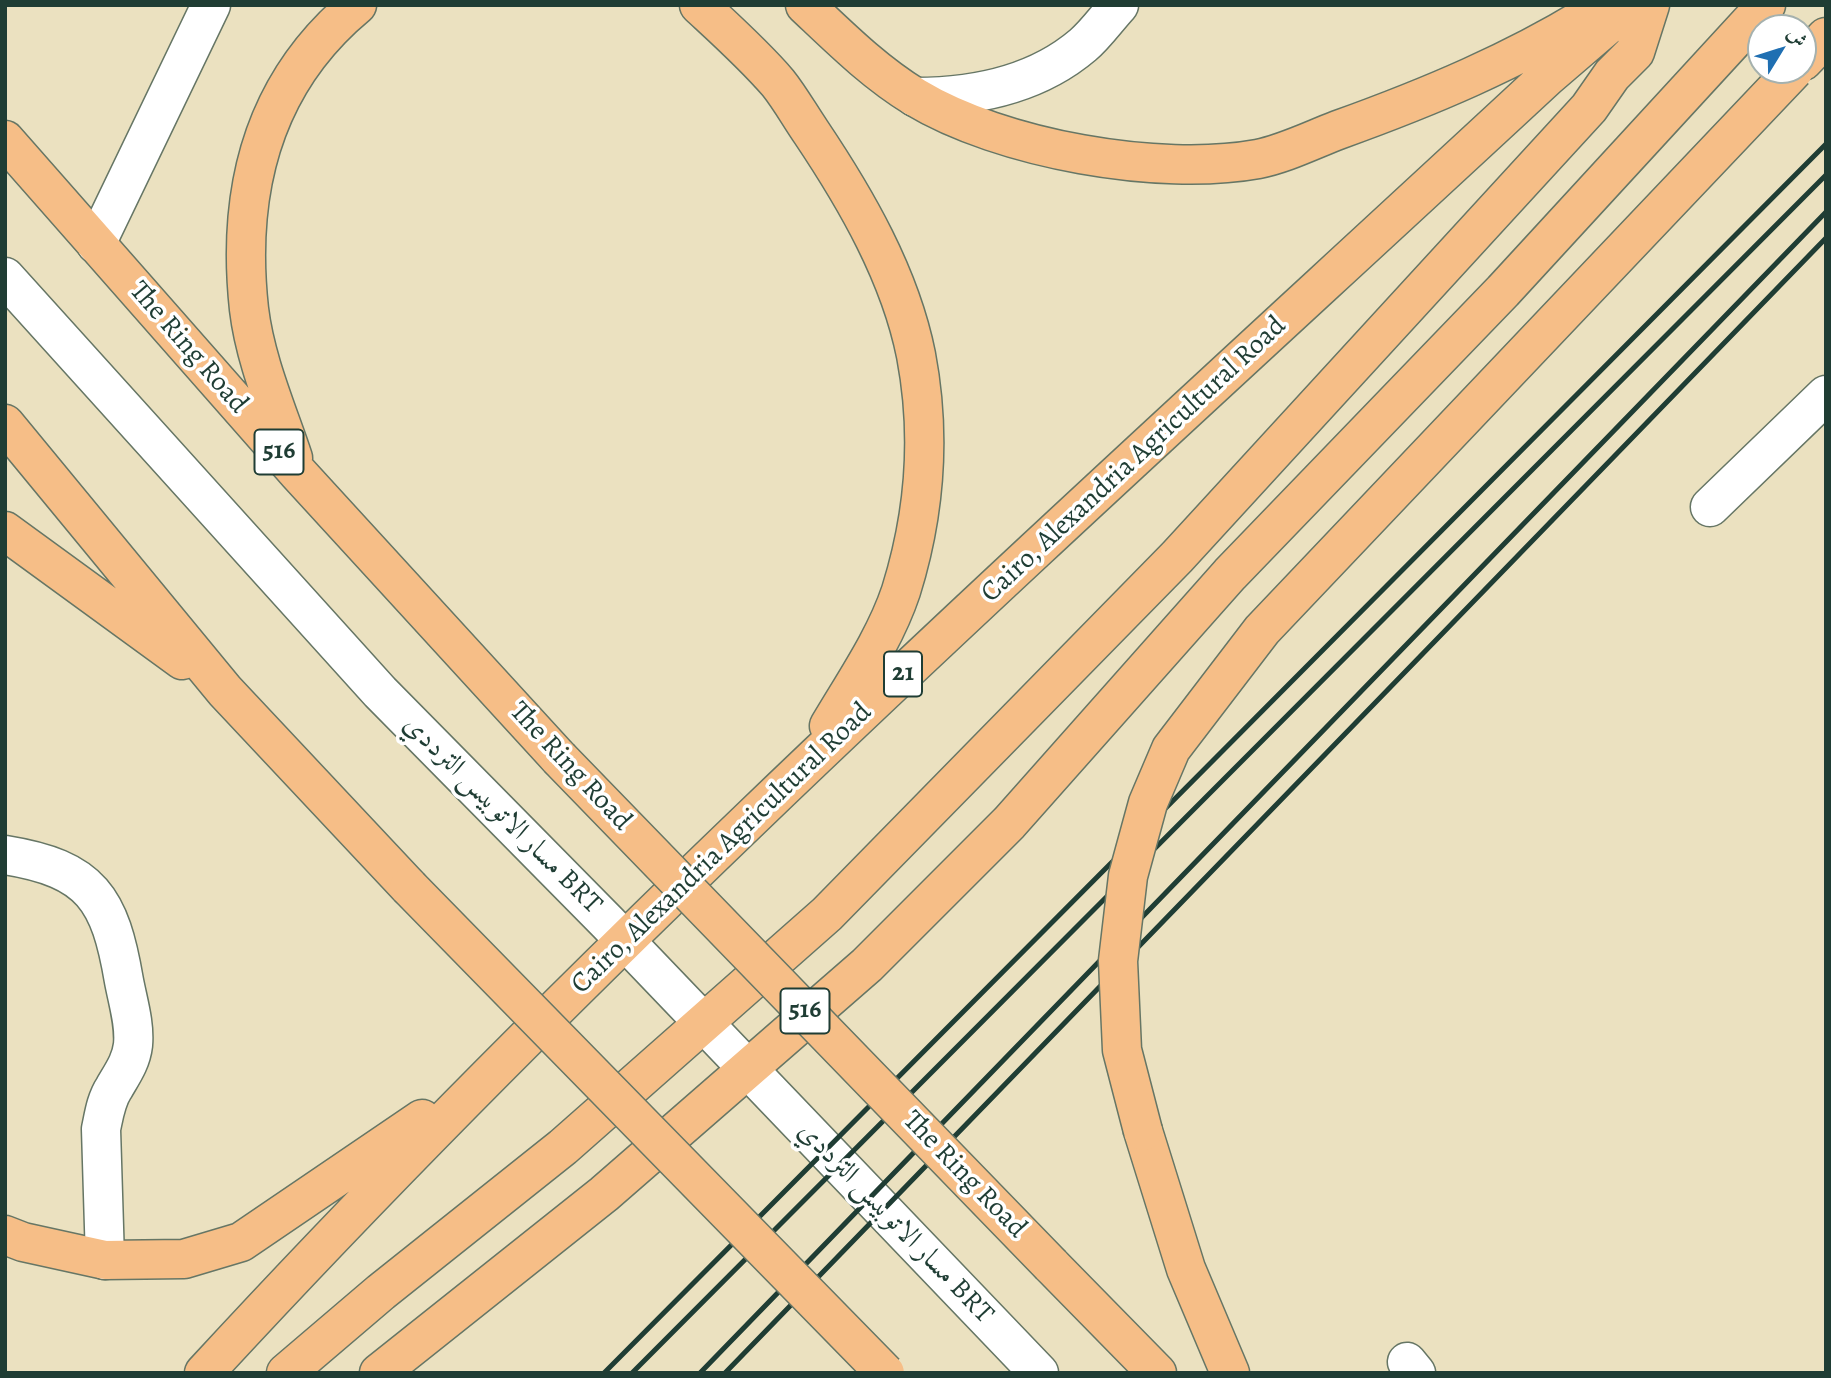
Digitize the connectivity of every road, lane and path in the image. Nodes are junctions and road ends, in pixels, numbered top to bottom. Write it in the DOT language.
graph roads {
  1 [pos="211,5"];
  2 [pos="357,5"];
  3 [pos="699,5"];
  4 [pos="805,5"];
  5 [pos="1119,5"];
  6 [pos="1604,5"];
  7 [pos="1631,5"];
  8 [pos="1650,5"];
  9 [pos="1766,5"];
  10 [pos="1781,84"];
  11 [pos="915,97"];
  12 [pos="5,140"];
  13 [pos="96,244"];
  14 [pos="5,277"];
  15 [pos="1826,396"];
  16 [pos="5,424"];
  17 [pos="298,473"];
  18 [pos="1710,507"];
  19 [pos="5,531"];
  20 [pos="225,691"];
  21 [pos="806,764"];
  22 [pos="5,855"];
  23 [pos="499,1067"];
  24 [pos="5,1236"];
  25 [pos="105,1260"];
  26 [pos="204,1373"];
  27 [pos="286,1373"];
  28 [pos="379,1373"];
  29 [pos="885,1373"];
  30 [pos="1039,1373"];
  31 [pos="1157,1373"];
  32 [pos="1230,1373"];
  1 -- 13 [label="street"];
  2 -- 17 [label="highway"];
  3 -- 21 [label="highway"];
  4 -- 11 [label="highway"];
  5 -- 11 [label="street"];
  6 -- 11 [label="highway"];
  7 -- 21 [label="highway, Cairo, Alexandria Agricultural Road / 21"];
  8 -- 27 [label="highway"];
  9 -- 28 [label="highway"];
  10 -- 32 [label="highway, bridge"];
  12 -- 13 [label="highway, The Ring Road / 516"];
  13 -- 17 [label="highway, The Ring Road / 516"];
  14 -- 30 [label="street, مسار الاتوبيس الترددي BRT"];
  15 -- 18 [label="street"];
  16 -- 20 [label="highway"];
  17 -- 31 [label="highway, The Ring Road / 516, bridge"];
  19 -- 20 [label="highway"];
  20 -- 29 [label="highway, bridge"];
  21 -- 23 [label="highway, Cairo, Alexandria Agricultural Road / 21"];
  22 -- 25 [label="street"];
  23 -- 25 [label="highway"];
  23 -- 26 [label="highway, Cairo, Alexandria Agricultural Road / 21"];
  24 -- 25 [label="highway"];
}
